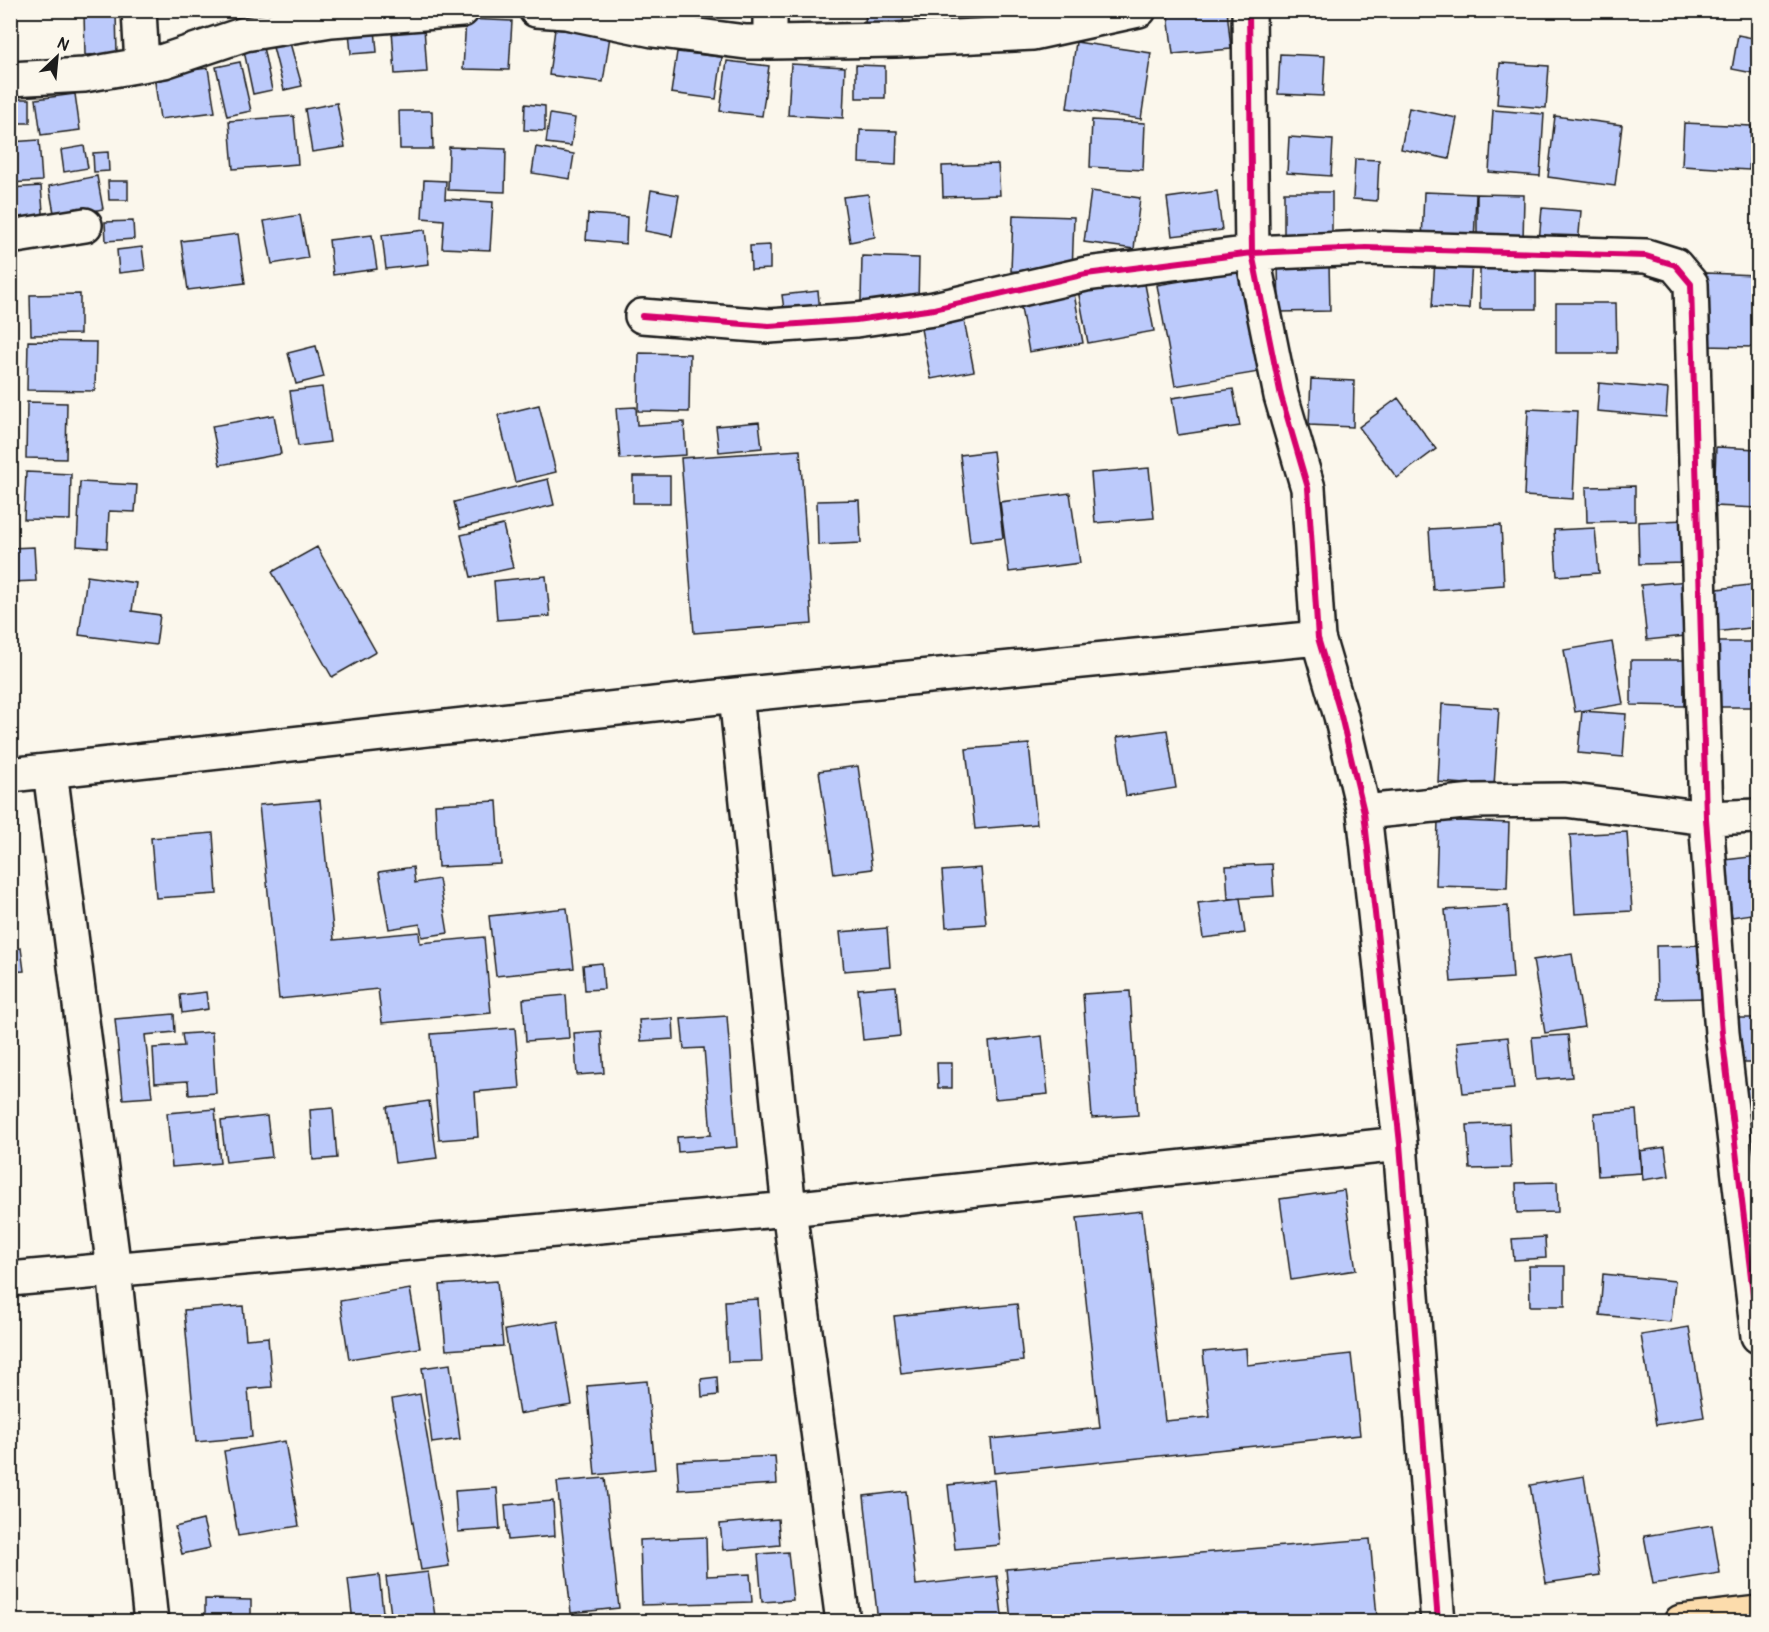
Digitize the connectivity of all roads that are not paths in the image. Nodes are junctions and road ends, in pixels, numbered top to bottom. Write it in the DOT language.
graph roads {
  1 [pos="139,10"];
  2 [pos="462,10"];
  3 [pos="536,10"];
  4 [pos="1139,10"];
  5 [pos="1249,10"];
  6 [pos="770,26"];
  7 [pos="141,65"];
  8 [pos="10,79"];
  9 [pos="85,225"];
  10 [pos="10,237"];
  11 [pos="1252,253"];
  12 [pos="642,316"];
  13 [pos="1318,638"];
  14 [pos="736,694"];
  15 [pos="50,771"];
  16 [pos="10,775"];
  17 [pos="1364,812"];
  18 [pos="1758,816"];
  19 [pos="1706,819"];
  20 [pos="1400,1143"];
  21 [pos="789,1209"];
  22 [pos="114,1270"];
  23 [pos="10,1279"];
  24 [pos="1755,1281"];
  25 [pos="1758,1336"];
  26 [pos="1758,1613"];
  27 [pos="151,1622"];
  28 [pos="843,1622"];
  29 [pos="1438,1622"];
  30 [pos="1681,1622"];
  1 -- 7 [label="street"];
  2 -- 7 [label="street"];
  3 -- 6 [label="street"];
  4 -- 6 [label="street"];
  5 -- 11 [label="street"];
  7 -- 8 [label="street"];
  9 -- 10 [label="street"];
  11 -- 12 [label="street"];
  11 -- 13 [label="street"];
  11 -- 19 [label="street"];
  13 -- 14 [label="street"];
  13 -- 17 [label="street"];
  14 -- 15 [label="street"];
  14 -- 21 [label="street"];
  15 -- 16 [label="street"];
  15 -- 22 [label="street"];
  17 -- 19 [label="street"];
  17 -- 20 [label="street"];
  18 -- 19 [label="street"];
  19 -- 24 [label="street"];
  20 -- 21 [label="street"];
  20 -- 29 [label="street"];
  21 -- 22 [label="street"];
  21 -- 28 [label="street"];
  22 -- 23 [label="street"];
  22 -- 27 [label="street"];
  24 -- 25 [label="street"];
  26 -- 30 [label="main road"];
}
